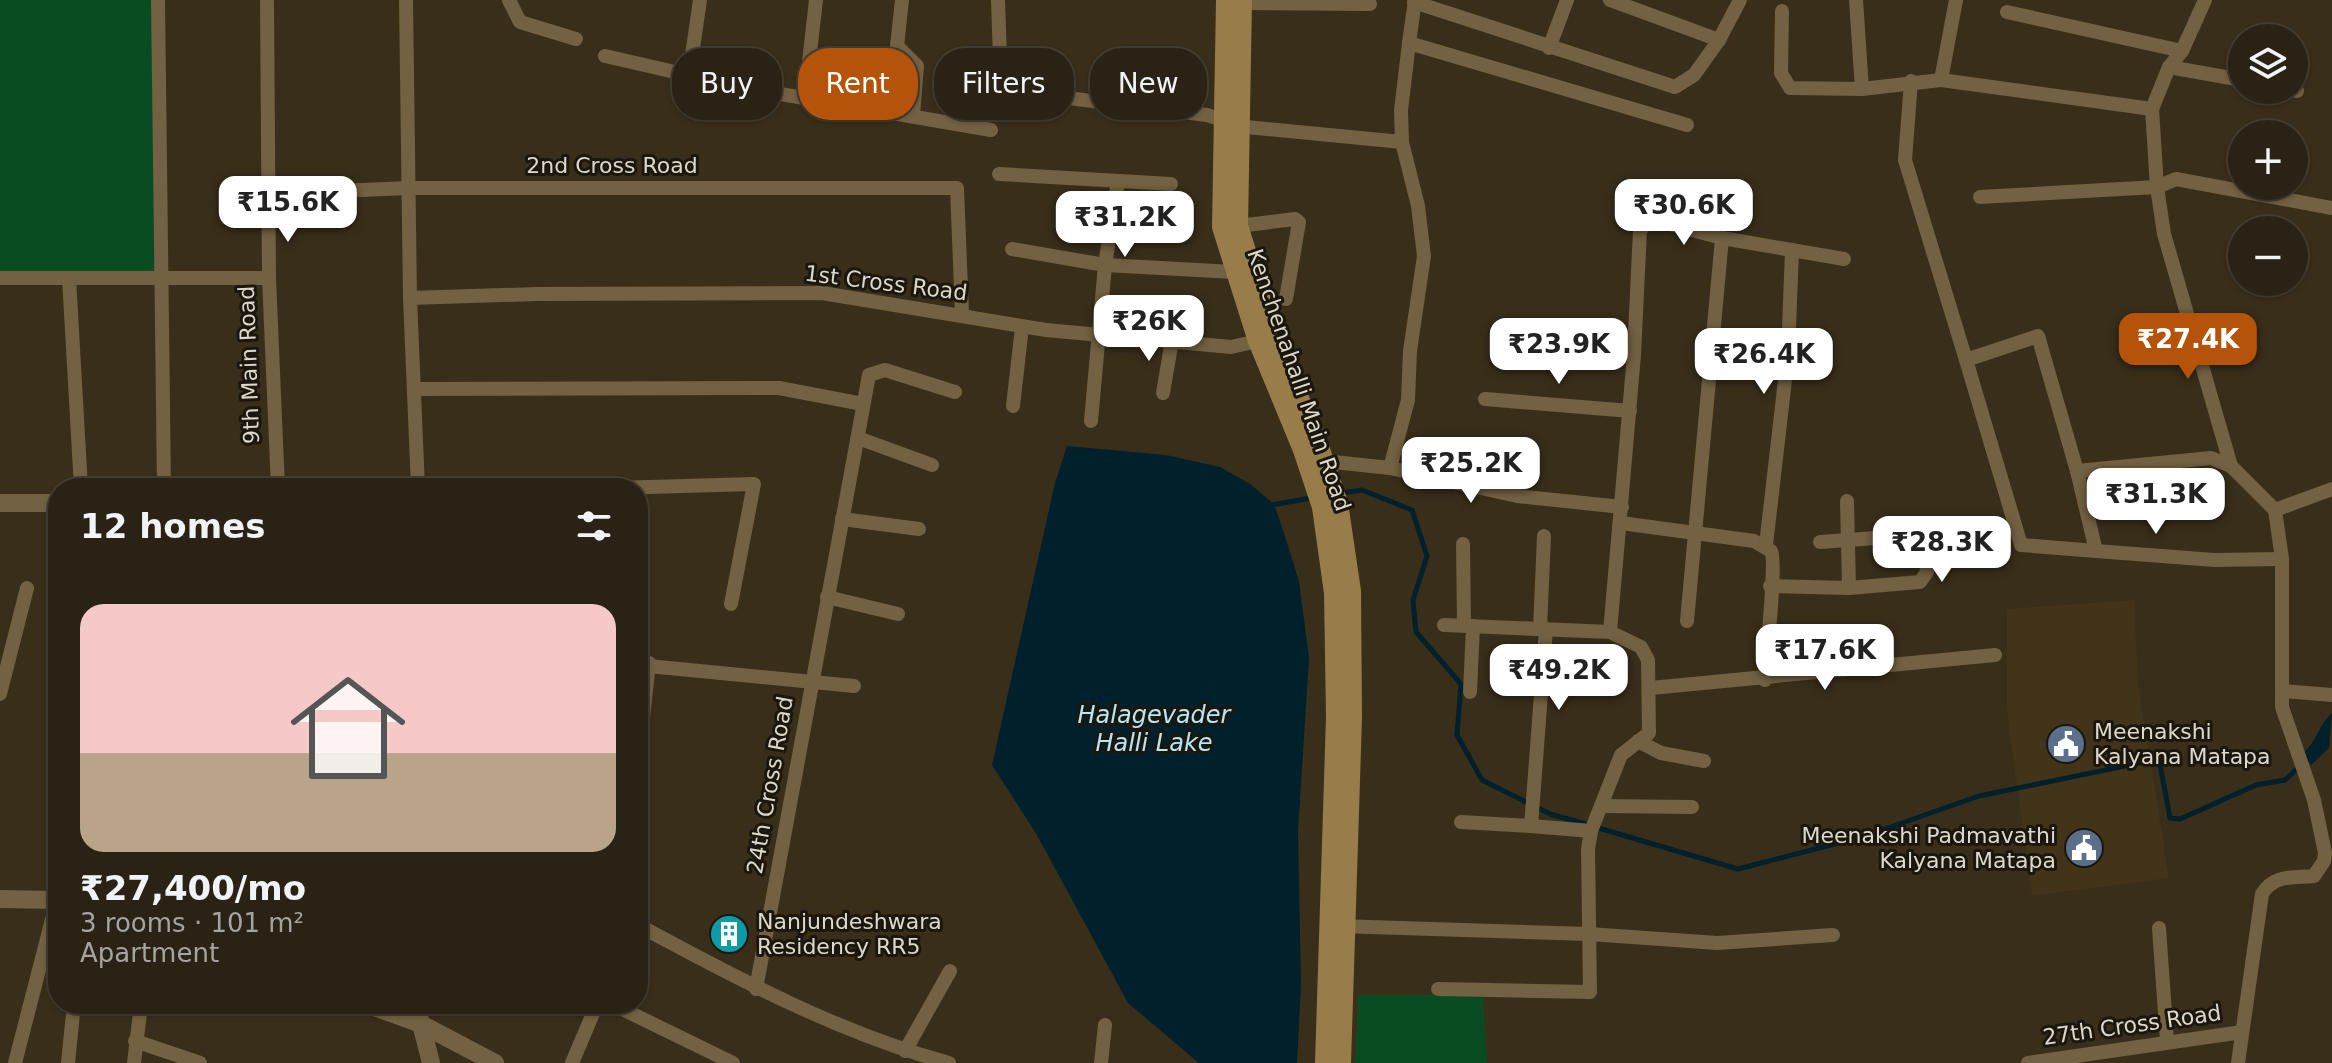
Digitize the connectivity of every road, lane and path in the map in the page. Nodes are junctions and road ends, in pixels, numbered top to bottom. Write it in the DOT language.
graph roads {
  1 [pos="158,0"];
  2 [pos="267,0"];
  3 [pos="406,0"];
  4 [pos="509,0"];
  5 [pos="700,0"];
  6 [pos="816,0"];
  7 [pos="902,0"];
  8 [pos="998,0"];
  9 [pos="1567,0"];
  10 [pos="1610,0"];
  11 [pos="1740,0"];
  12 [pos="1856,0"];
  13 [pos="1956,0"];
  14 [pos="2205,0"];
  15 [pos="1236,1"];
  16 [pos="1414,1"];
  17 [pos="1370,4"];
  18 [pos="1782,11"];
  19 [pos="2007,12"];
  20 [pos="576,39"];
  21 [pos="1719,40"];
  22 [pos="1409,43"];
  23 [pos="693,48"];
  24 [pos="811,48"];
  25 [pos="899,48"];
  26 [pos="1549,48"];
  27 [pos="2182,51"];
  28 [pos="605,56"];
  29 [pos="2169,67"];
  30 [pos="672,72"];
  31 [pos="2228,78"];
  32 [pos="1941,80"];
  33 [pos="1911,81"];
  34 [pos="1862,89"];
  35 [pos="2152,109"];
  36 [pos="918,116"];
  37 [pos="1230,122"];
  38 [pos="1687,125"];
  39 [pos="991,130"];
  40 [pos="1402,142"];
  41 [pos="999,174"];
  42 [pos="1118,181"];
  43 [pos="1171,184"];
  44 [pos="2157,187"];
  45 [pos="409,188"];
  46 [pos="268,194"];
  47 [pos="1980,197"];
  48 [pos="2332,208"];
  49 [pos="1238,226"];
  50 [pos="1722,238"];
  51 [pos="1012,249"];
  52 [pos="1792,250"];
  53 [pos="1844,259"];
  54 [pos="1105,265"];
  55 [pos="1234,272"];
  56 [pos="0,278"];
  57 [pos="69,278"];
  58 [pos="159,278"];
  59 [pos="269,278"];
  60 [pos="410,298"];
  61 [pos="1286,299"];
  62 [pos="962,314"];
  63 [pos="1022,327"];
  64 [pos="1100,334"];
  65 [pos="1172,340"];
  66 [pos="1258,341"];
  67 [pos="1966,360"];
  68 [pos="414,389"];
  69 [pos="955,392"];
  70 [pos="1163,393"];
  71 [pos="1485,399"];
  72 [pos="863,404"];
  73 [pos="1013,406"];
  74 [pos="1630,411"];
  75 [pos="1091,421"];
  76 [pos="858,438"];
  77 [pos="932,465"];
  78 [pos="2231,466"];
  79 [pos="1390,468"];
  80 [pos="2077,471"];
  81 [pos="1323,476"];
  82 [pos="80,478"];
  83 [pos="164,478"];
  84 [pos="278,478"];
  85 [pos="418,478"];
  86 [pos="648,487"];
  87 [pos="2332,489"];
  88 [pos="1847,501"];
  89 [pos="0,503"];
  90 [pos="48,503"];
  91 [pos="1622,507"];
  92 [pos="2275,510"];
  93 [pos="842,519"];
  94 [pos="1621,523"];
  95 [pos="919,529"];
  96 [pos="1696,533"];
  97 [pos="1544,536"];
  98 [pos="1820,542"];
  99 [pos="1849,543"];
  100 [pos="1463,544"];
  101 [pos="1766,545"];
  102 [pos="2096,551"];
  103 [pos="2282,559"];
  104 [pos="1770,586"];
  105 [pos="27,588"];
  106 [pos="1849,588"];
  107 [pos="827,597"];
  108 [pos="731,604"];
  109 [pos="898,614"];
  110 [pos="1687,621"];
  111 [pos="1444,625"];
  112 [pos="1468,626"];
  113 [pos="1543,629"];
  114 [pos="1610,632"];
  115 [pos="1995,655"];
  116 [pos="648,664"];
  117 [pos="1765,680"];
  118 [pos="810,682"];
  119 [pos="854,686"];
  120 [pos="1651,688"];
  121 [pos="2283,691"];
  122 [pos="1470,692"];
  123 [pos="0,694"];
  124 [pos="2332,695"];
  125 [pos="1638,741"];
  126 [pos="1704,761"];
  127 [pos="1692,807"];
  128 [pos="1600,810"];
  129 [pos="1461,822"];
  130 [pos="1531,826"];
  131 [pos="1592,830"];
  132 [pos="2327,835"];
  133 [pos="0,899"];
  134 [pos="48,900"];
  135 [pos="1338,926"];
  136 [pos="2159,928"];
  137 [pos="648,930"];
  138 [pos="1589,934"];
  139 [pos="48,935"];
  140 [pos="1833,935"];
  141 [pos="950,971"];
  142 [pos="756,989"];
  143 [pos="1438,989"];
  144 [pos="73,1014"];
  145 [pos="139,1014"];
  146 [pos="394,1014"];
  147 [pos="418,1014"];
  148 [pos="593,1014"];
  149 [pos="633,1014"];
  150 [pos="421,1024"];
  151 [pos="1105,1025"];
  152 [pos="2242,1032"];
  153 [pos="135,1041"];
  154 [pos="2167,1041"];
  155 [pos="905,1051"];
  156 [pos="15,1063"];
  157 [pos="68,1063"];
  158 [pos="134,1063"];
  159 [pos="200,1063"];
  160 [pos="431,1063"];
  161 [pos="495,1063"];
  162 [pos="572,1063"];
  163 [pos="733,1063"];
  164 [pos="949,1063"];
  165 [pos="1101,1063"];
  166 [pos="1325,1063"];
  167 [pos="1341,1063"];
  168 [pos="2028,1063"];
  169 [pos="2238,1063"];
  1 -- 58 [label="street"];
  2 -- 46 [label="street, 9th Main Road"];
  3 -- 45 [label="street"];
  4 -- 20 [label="street"];
  5 -- 23 [label="street"];
  6 -- 24 [label="street"];
  7 -- 25 [label="street"];
  8 -- 37 [label="street"];
  9 -- 26 [label="street"];
  10 -- 21 [label="street"];
  11 -- 21 [label="street"];
  12 -- 34 [label="street"];
  13 -- 32 [label="street"];
  14 -- 27 [label="street"];
  15 -- 17 [label="street"];
  15 -- 37 [label="main road, Kenchenahalli Main Road"];
  16 -- 22 [label="street"];
  16 -- 26 [label="street"];
  18 -- 34 [label="street"];
  19 -- 27 [label="street"];
  21 -- 26 [label="street"];
  22 -- 38 [label="street"];
  22 -- 40 [label="street"];
  27 -- 29 [label="street"];
  28 -- 30 [label="street"];
  29 -- 31 [label="street"];
  29 -- 35 [label="street"];
  32 -- 33 [label="street"];
  32 -- 35 [label="street"];
  33 -- 34 [label="street"];
  33 -- 67 [label="street"];
  35 -- 44 [label="street"];
  36 -- 39 [label="street"];
  37 -- 40 [label="street"];
  37 -- 49 [label="main road, Kenchenahalli Main Road"];
  37 -- 55 [label="main road, Kenchenahalli Main Road"];
  40 -- 79 [label="street"];
  41 -- 42 [label="street"];
  42 -- 43 [label="street"];
  42 -- 54 [label="street"];
  44 -- 47 [label="street"];
  44 -- 48 [label="street"];
  44 -- 78 [label="street"];
  45 -- 46 [label="street, 2nd Cross Road"];
  45 -- 60 [label="street"];
  45 -- 62 [label="street, 2nd Cross Road"];
  46 -- 59 [label="street, 9th Main Road"];
  49 -- 61 [label="street"];
  49 -- 81 [label="main road, Kenchenahalli Main Road"];
  50 -- 52 [label="street"];
  50 -- 74 [label="street"];
  50 -- 96 [label="street"];
  51 -- 54 [label="street"];
  52 -- 53 [label="street"];
  52 -- 101 [label="street"];
  54 -- 55 [label="street"];
  54 -- 64 [label="street"];
  55 -- 66 [label="main road, Kenchenahalli Main Road"];
  56 -- 57 [label="street"];
  57 -- 58 [label="street"];
  57 -- 82 [label="street"];
  58 -- 59 [label="street"];
  58 -- 83 [label="street"];
  59 -- 84 [label="street, 9th Main Road"];
  60 -- 62 [label="street, 1st Cross Road"];
  60 -- 68 [label="street"];
  62 -- 63 [label="street, 1st Cross Road"];
  63 -- 64 [label="street, 1st Cross Road"];
  63 -- 73 [label="street"];
  64 -- 65 [label="street, 1st Cross Road"];
  64 -- 75 [label="street"];
  65 -- 66 [label="street, 1st Cross Road"];
  65 -- 70 [label="street"];
  66 -- 81 [label="main road, Kenchenahalli Main Road"];
  67 -- 80 [label="street"];
  67 -- 102 [label="street"];
  68 -- 72 [label="street"];
  68 -- 85 [label="street"];
  69 -- 72 [label="street, 24th Cross Road"];
  71 -- 74 [label="street"];
  72 -- 76 [label="street, 24th Cross Road"];
  74 -- 91 [label="street"];
  76 -- 77 [label="street"];
  76 -- 93 [label="street, 24th Cross Road"];
  78 -- 80 [label="street"];
  78 -- 92 [label="street"];
  79 -- 81 [label="street"];
  79 -- 91 [label="street"];
  80 -- 102 [label="street"];
  81 -- 135 [label="main road, Kenchenahalli Main Road"];
  86 -- 108 [label="street"];
  87 -- 92 [label="street"];
  88 -- 99 [label="street"];
  89 -- 90 [label="street"];
  91 -- 94 [label="street"];
  92 -- 103 [label="street"];
  93 -- 95 [label="street"];
  93 -- 107 [label="street, 24th Cross Road"];
  94 -- 96 [label="street"];
  94 -- 114 [label="street"];
  96 -- 101 [label="street"];
  96 -- 110 [label="street"];
  97 -- 113 [label="street"];
  98 -- 99 [label="street"];
  99 -- 106 [label="street"];
  99 -- 106 [label="street"];
  100 -- 112 [label="street"];
  101 -- 104 [label="street"];
  102 -- 103 [label="street"];
  103 -- 121 [label="street"];
  104 -- 106 [label="street"];
  104 -- 117 [label="street"];
  105 -- 123 [label="street"];
  107 -- 109 [label="street"];
  107 -- 118 [label="street, 24th Cross Road"];
  111 -- 112 [label="street"];
  112 -- 113 [label="street"];
  112 -- 122 [label="street"];
  113 -- 114 [label="street"];
  113 -- 130 [label="street"];
  114 -- 120 [label="street"];
  115 -- 117 [label="street"];
  116 -- 118 [label="street"];
  117 -- 120 [label="street"];
  118 -- 119 [label="street"];
  118 -- 142 [label="street, 24th Cross Road"];
  120 -- 125 [label="street"];
  121 -- 124 [label="street"];
  121 -- 132 [label="street"];
  125 -- 126 [label="street"];
  125 -- 128 [label="street"];
  127 -- 128 [label="street"];
  128 -- 131 [label="street"];
  129 -- 130 [label="street"];
  130 -- 131 [label="street"];
  131 -- 138 [label="street"];
  132 -- 152 [label="street"];
  133 -- 134 [label="street"];
  135 -- 138 [label="street"];
  135 -- 166 [label="main road, Kenchenahalli Main Road"];
  135 -- 167 [label="main road, Kenchenahalli Main Road"];
  136 -- 154 [label="street"];
  137 -- 142 [label="street"];
  138 -- 140 [label="street"];
  138 -- 143 [label="street"];
  139 -- 156 [label="street"];
  141 -- 155 [label="street"];
  142 -- 155 [label="street"];
  144 -- 157 [label="street"];
  145 -- 153 [label="street"];
  146 -- 150 [label="street"];
  147 -- 150 [label="street"];
  148 -- 162 [label="street"];
  149 -- 163 [label="street"];
  150 -- 160 [label="street"];
  150 -- 161 [label="street"];
  151 -- 165 [label="street"];
  152 -- 154 [label="street, 27th Cross Road"];
  152 -- 169 [label="street"];
  153 -- 158 [label="street"];
  153 -- 159 [label="street"];
  154 -- 168 [label="street, 27th Cross Road"];
  155 -- 164 [label="street"];
}
